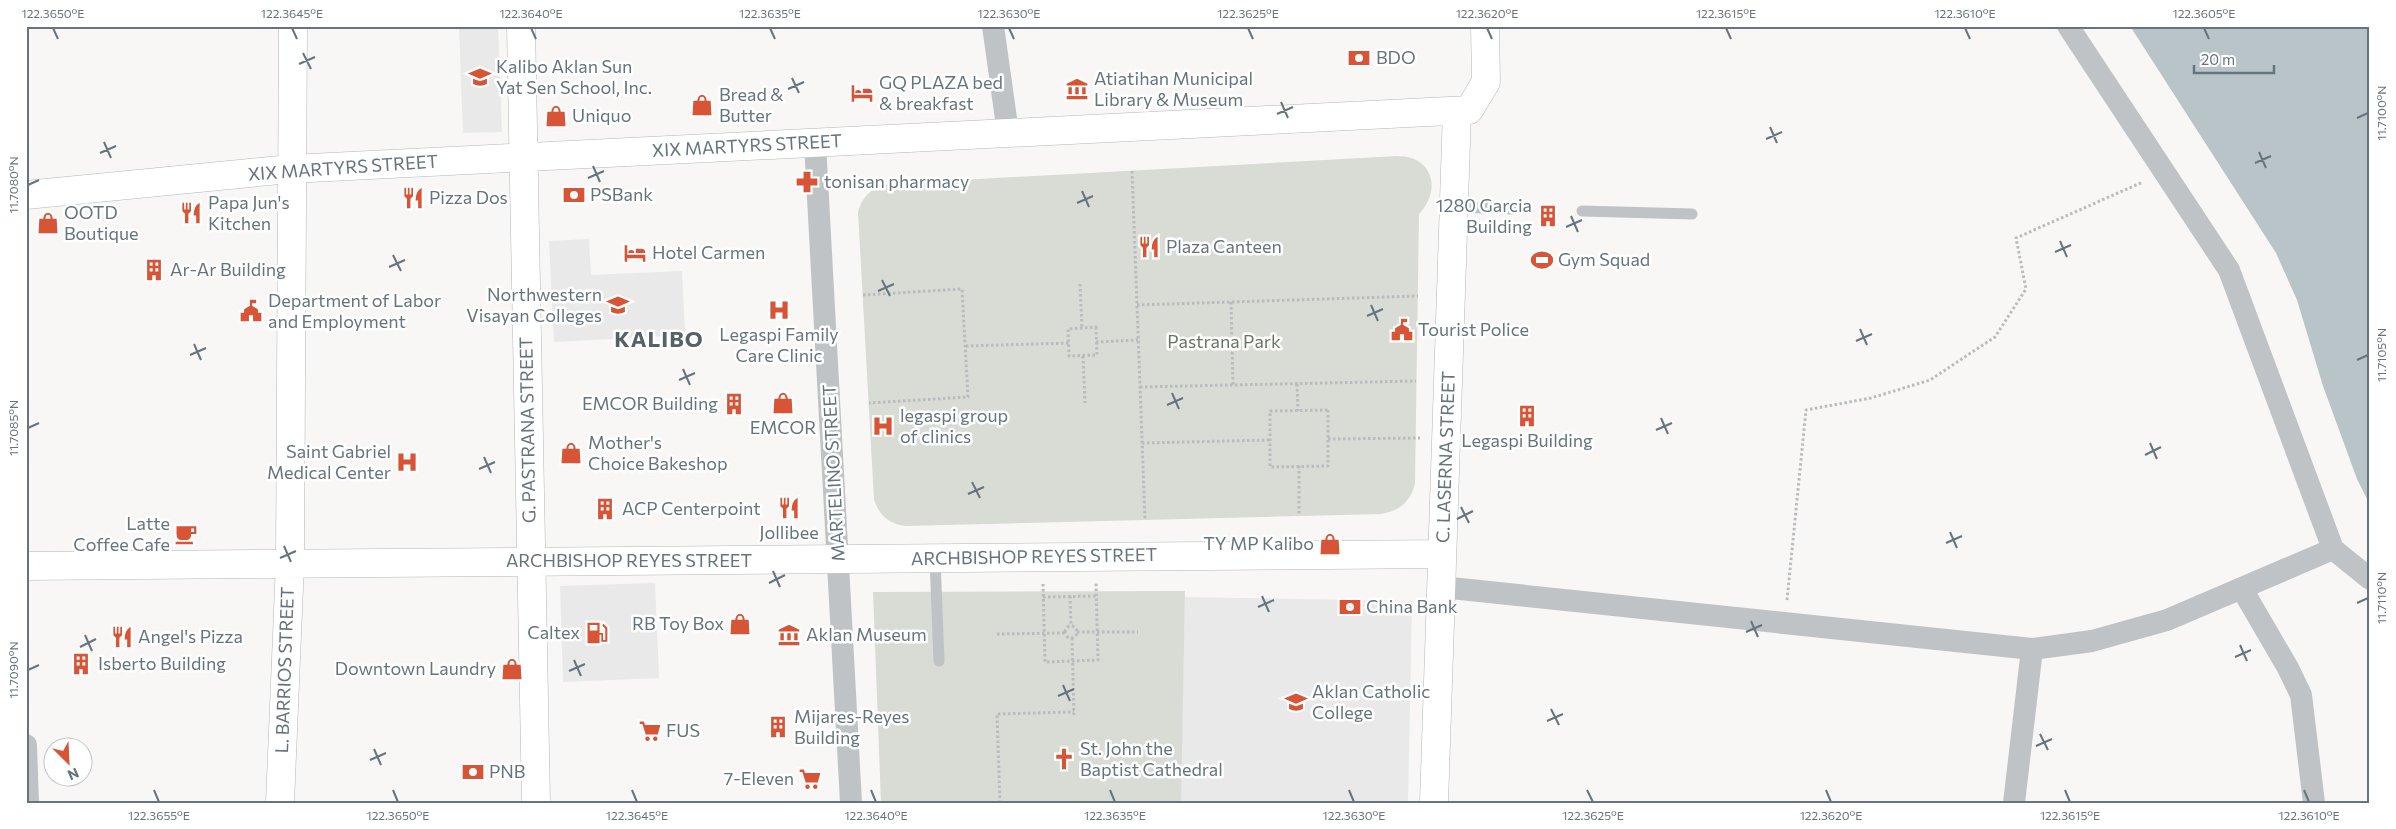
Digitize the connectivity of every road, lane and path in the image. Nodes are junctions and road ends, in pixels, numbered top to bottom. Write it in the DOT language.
graph roads {
  1 [pos="293,26"];
  2 [pos="521,26"];
  3 [pos="994,26"];
  4 [pos="1485,26"];
  5 [pos="2068,26"];
  6 [pos="1463,110"];
  7 [pos="1008,134"];
  8 [pos="815,143"];
  9 [pos="524,157"];
  10 [pos="290,170"];
  11 [pos="1132,171"];
  12 [pos="2164,172"];
  13 [pos="26,196"];
  14 [pos="1454,207"];
  15 [pos="1513,209"];
  16 [pos="1582,211"];
  17 [pos="1692,214"];
  18 [pos="1080,284"];
  19 [pos="863,295"];
  20 [pos="1418,296"];
  21 [pos="1231,302"];
  22 [pos="1137,305"];
  23 [pos="1082,328"];
  24 [pos="1138,340"];
  25 [pos="1096,342"];
  26 [pos="1069,343"];
  27 [pos="966,346"];
  28 [pos="1083,356"];
  29 [pos="1416,381"];
  30 [pos="1298,384"];
  31 [pos="1233,385"];
  32 [pos="1140,387"];
  33 [pos="869,403"];
  34 [pos="1085,403"];
  35 [pos="1298,411"];
  36 [pos="1446,436"];
  37 [pos="1328,439"];
  38 [pos="1270,440"];
  39 [pos="1142,443"];
  40 [pos="1298,466"];
  41 [pos="1299,516"];
  42 [pos="1145,520"];
  43 [pos="2333,549"];
  44 [pos="1442,554"];
  45 [pos="935,558"];
  46 [pos="839,559"];
  47 [pos="531,561"];
  48 [pos="290,563"];
  49 [pos="26,566"];
  50 [pos="2370,579"];
  51 [pos="1441,586"];
  52 [pos="2242,589"];
  53 [pos="1070,596"];
  54 [pos="1785,623"];
  55 [pos="1071,626"];
  56 [pos="1065,632"];
  57 [pos="1077,632"];
  58 [pos="1098,632"];
  59 [pos="1138,632"];
  60 [pos="1044,633"];
  61 [pos="996,634"];
  62 [pos="1072,638"];
  63 [pos="2032,648"];
  64 [pos="939,661"];
  65 [pos="1072,661"];
  66 [pos="26,745"];
  67 [pos="28,803"];
  68 [pos="280,803"];
  69 [pos="536,803"];
  70 [pos="850,803"];
  71 [pos="1000,803"];
  72 [pos="1434,803"];
  73 [pos="2014,803"];
  74 [pos="2314,803"];
  1 -- 10 [label="street, L. BARRIOS STREET"];
  2 -- 9 [label="street, G. PASTRANA STREET"];
  3 -- 7 [label="street"];
  4 -- 6 [label="street, C. LASERNA STREET"];
  5 -- 12 [label="street"];
  6 -- 7 [label="street, XIX MARTYRS STREET"];
  6 -- 14 [label="street, C. LASERNA STREET"];
  7 -- 8 [label="street, XIX MARTYRS STREET"];
  8 -- 9 [label="street, XIX MARTYRS STREET"];
  8 -- 46 [label="street, MARTELINO STREET"];
  9 -- 10 [label="street, XIX MARTYRS STREET"];
  9 -- 47 [label="street, G. PASTRANA STREET"];
  10 -- 13 [label="street, XIX MARTYRS STREET"];
  10 -- 48 [label="street, L. BARRIOS STREET"];
  11 -- 22 [label="path"];
  12 -- 43 [label="street"];
  12 -- 54 [label="path"];
  14 -- 15 [label="lane"];
  14 -- 36 [label="street, C. LASERNA STREET"];
  16 -- 17 [label="lane"];
  18 -- 23 [label="path"];
  19 -- 27 [label="path"];
  20 -- 21 [label="path"];
  21 -- 22 [label="path"];
  21 -- 31 [label="path"];
  22 -- 24 [label="path"];
  23 -- 25 [label="path"];
  23 -- 26 [label="path"];
  24 -- 25 [label="path"];
  24 -- 32 [label="path"];
  25 -- 28 [label="path"];
  26 -- 27 [label="path"];
  26 -- 28 [label="path"];
  27 -- 33 [label="path"];
  28 -- 34 [label="path"];
  29 -- 30 [label="path"];
  30 -- 31 [label="path"];
  30 -- 35 [label="path"];
  31 -- 32 [label="path"];
  32 -- 39 [label="path"];
  35 -- 37 [label="path"];
  35 -- 38 [label="path"];
  36 -- 37 [label="path"];
  36 -- 44 [label="street, C. LASERNA STREET"];
  37 -- 40 [label="path"];
  38 -- 39 [label="path"];
  38 -- 40 [label="path"];
  39 -- 42 [label="path"];
  40 -- 41 [label="path"];
  43 -- 50 [label="street"];
  43 -- 52 [label="street"];
  44 -- 45 [label="street, ARCHBISHOP REYES STREET"];
  44 -- 51 [label="street, C. LASERNA STREET"];
  45 -- 46 [label="street, ARCHBISHOP REYES STREET"];
  45 -- 64 [label="lane"];
  46 -- 47 [label="street, ARCHBISHOP REYES STREET"];
  46 -- 70 [label="street, MARTELINO STREET"];
  47 -- 48 [label="street, ARCHBISHOP REYES STREET"];
  47 -- 69 [label="street, G. PASTRANA STREET"];
  48 -- 49 [label="street, ARCHBISHOP REYES STREET"];
  48 -- 68 [label="street, L. BARRIOS STREET"];
  51 -- 54 [label="street"];
  51 -- 72 [label="street, C. LASERNA STREET"];
  52 -- 63 [label="street"];
  52 -- 74 [label="street"];
  53 -- 55 [label="path"];
  53 -- 58 [label="path"];
  53 -- 60 [label="path"];
  54 -- 63 [label="street"];
  55 -- 56 [label="path"];
  55 -- 57 [label="path"];
  56 -- 60 [label="path"];
  56 -- 62 [label="path"];
  57 -- 58 [label="path"];
  57 -- 62 [label="path"];
  58 -- 59 [label="path"];
  58 -- 65 [label="path"];
  60 -- 61 [label="path"];
  60 -- 65 [label="path"];
  62 -- 65 [label="path"];
  63 -- 73 [label="street"];
  65 -- 71 [label="path"];
  66 -- 67 [label="street"];
}
